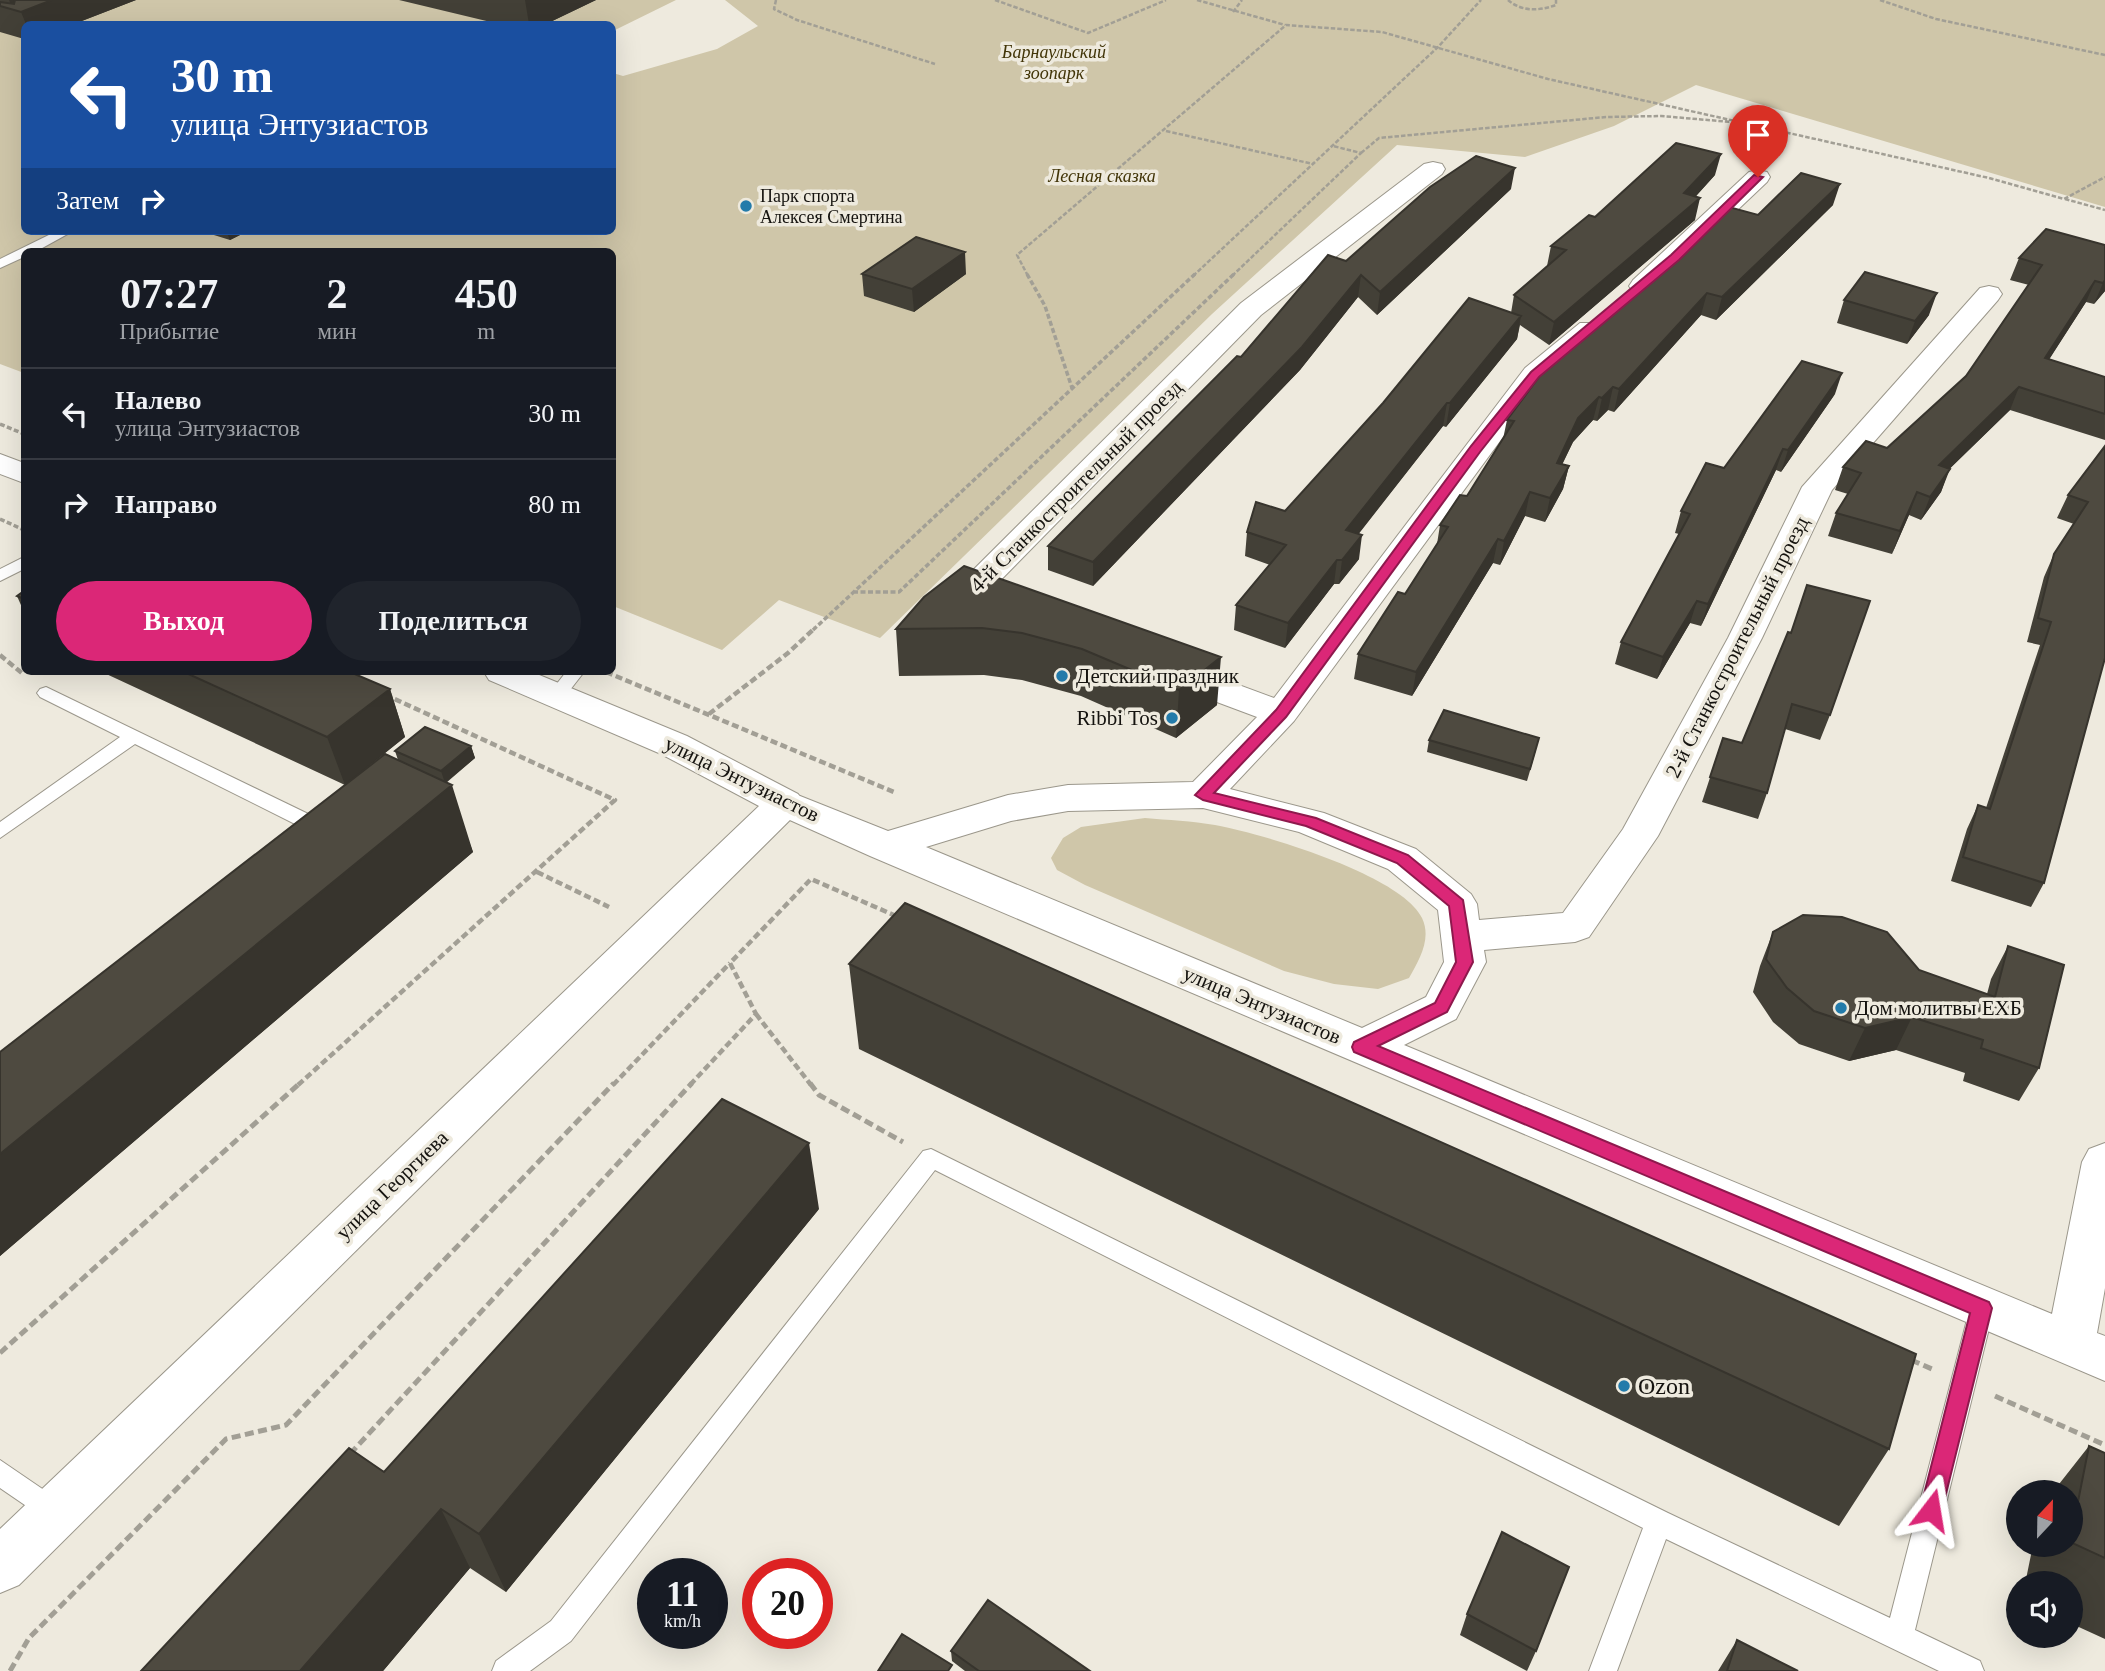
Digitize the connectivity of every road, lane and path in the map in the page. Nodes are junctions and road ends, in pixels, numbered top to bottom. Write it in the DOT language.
graph roads {
  1 [pos="776,0"];
  2 [pos="995,0"];
  3 [pos="1166,0"];
  4 [pos="1197,0"];
  5 [pos="1242,0"];
  6 [pos="1481,0"];
  7 [pos="1508,0"];
  8 [pos="1556,0"];
  9 [pos="1880,0"];
  10 [pos="1233,12"];
  11 [pos="1286,26"];
  12 [pos="1438,47"];
  13 [pos="2105,55"];
  14 [pos="935,64"];
  15 [pos="1749,124"];
  16 [pos="1165,130"];
  17 [pos="1332,146"];
  18 [pos="1361,153"];
  19 [pos="1313,164"];
  20 [pos="1433,169"];
  21 [pos="1758,177"];
  22 [pos="2105,177"];
  23 [pos="2064,199"];
  24 [pos="2105,210"];
  25 [pos="60,235"];
  26 [pos="33,248"];
  27 [pos="21,254"];
  28 [pos="0,264"];
  29 [pos="1989,295"];
  30 [pos="1072,388"];
  31 [pos="0,424"];
  32 [pos="21,433"];
  33 [pos="0,463"];
  34 [pos="21,473"];
  35 [pos="0,519"];
  36 [pos="21,529"];
  37 [pos="21,564"];
  38 [pos="0,576"];
  39 [pos="853,592"];
  40 [pos="1016,615"];
  41 [pos="1143,662"];
  42 [pos="517,675"];
  43 [pos="613,675"];
  44 [pos="566,684"];
  45 [pos="46,693"];
  46 [pos="386,695"];
  47 [pos="1281,713"];
  48 [pos="709,714"];
  49 [pos="134,736"];
  50 [pos="894,792"];
  51 [pos="1203,795"];
  52 [pos="785,803"];
  53 [pos="0,831"];
  54 [pos="884,846"];
  55 [pos="310,851"];
  56 [pos="537,872"];
  57 [pos="610,906"];
  58 [pos="1461,937"];
  59 [pos="730,963"];
  60 [pos="756,1014"];
  61 [pos="1360,1047"];
  62 [pos="931,1158"];
  63 [pos="2105,1162"];
  64 [pos="1982,1308"];
  65 [pos="2087,1352"];
  66 [pos="0,1353"];
  67 [pos="0,1472"];
  68 [pos="55,1512"];
  69 [pos="1659,1522"];
  70 [pos="0,1566"];
  71 [pos="1899,1637"];
  72 [pos="10,1671"];
  73 [pos="506,1671"];
  74 [pos="1604,1671"];
  75 [pos="1970,1671"];
  1 -- 14 [label="path"];
  2 -- 3 [label="path"];
  4 -- 10 [label="path"];
  5 -- 10 [label="path"];
  6 -- 12 [label="path"];
  7 -- 8 [label="path"];
  9 -- 13 [label="path"];
  10 -- 11 [label="path"];
  11 -- 12 [label="path"];
  11 -- 16 [label="path"];
  12 -- 15 [label="path"];
  12 -- 17 [label="path"];
  15 -- 18 [label="path"];
  15 -- 23 [label="path"];
  16 -- 19 [label="path"];
  16 -- 30 [label="path"];
  17 -- 18 [label="path"];
  17 -- 19 [label="path"];
  18 -- 39 [label="path"];
  19 -- 30 [label="path"];
  20 -- 40 [label="street, 4-й Станкостроительный проезд"];
  21 -- 47 [label="street"];
  22 -- 23 [label="path"];
  23 -- 24 [label="path"];
  25 -- 26 [label="lane"];
  27 -- 28 [label="lane"];
  29 -- 58 [label="street, 2-й Станкостроительный проезд"];
  30 -- 39 [label="path"];
  31 -- 32 [label="path"];
  33 -- 34 [label="street"];
  35 -- 36 [label="path"];
  37 -- 38 [label="lane"];
  39 -- 48 [label="path"];
  41 -- 47 [label="street"];
  42 -- 44 [label="street, улица Энтузиастов"];
  43 -- 48 [label="path"];
  44 -- 52 [label="street, улица Энтузиастов"];
  45 -- 49 [label="lane"];
  46 -- 56 [label="path"];
  47 -- 51 [label="street"];
  48 -- 50 [label="path"];
  49 -- 53 [label="lane"];
  49 -- 55 [label="lane"];
  51 -- 54 [label="street"];
  51 -- 58 [label="street"];
  52 -- 54 [label="street, улица Энтузиастов"];
  52 -- 68 [label="street, улица Георгиева"];
  54 -- 61 [label="street, улица Энтузиастов"];
  56 -- 57 [label="path"];
  56 -- 66 [label="path"];
  58 -- 61 [label="street"];
  59 -- 72 [label="path"];
  60 -- 62 [label="path"];
  61 -- 64 [label="street, улица Энтузиастов"];
  62 -- 69 [label="lane"];
  62 -- 73 [label="lane"];
  63 -- 65 [label="street"];
  64 -- 65 [label="street, улица Энтузиастов"];
  64 -- 71 [label="lane"];
  67 -- 68 [label="lane"];
  68 -- 70 [label="street, улица Георгиева"];
  69 -- 71 [label="lane"];
  69 -- 74 [label="lane"];
  71 -- 75 [label="lane"];
}
